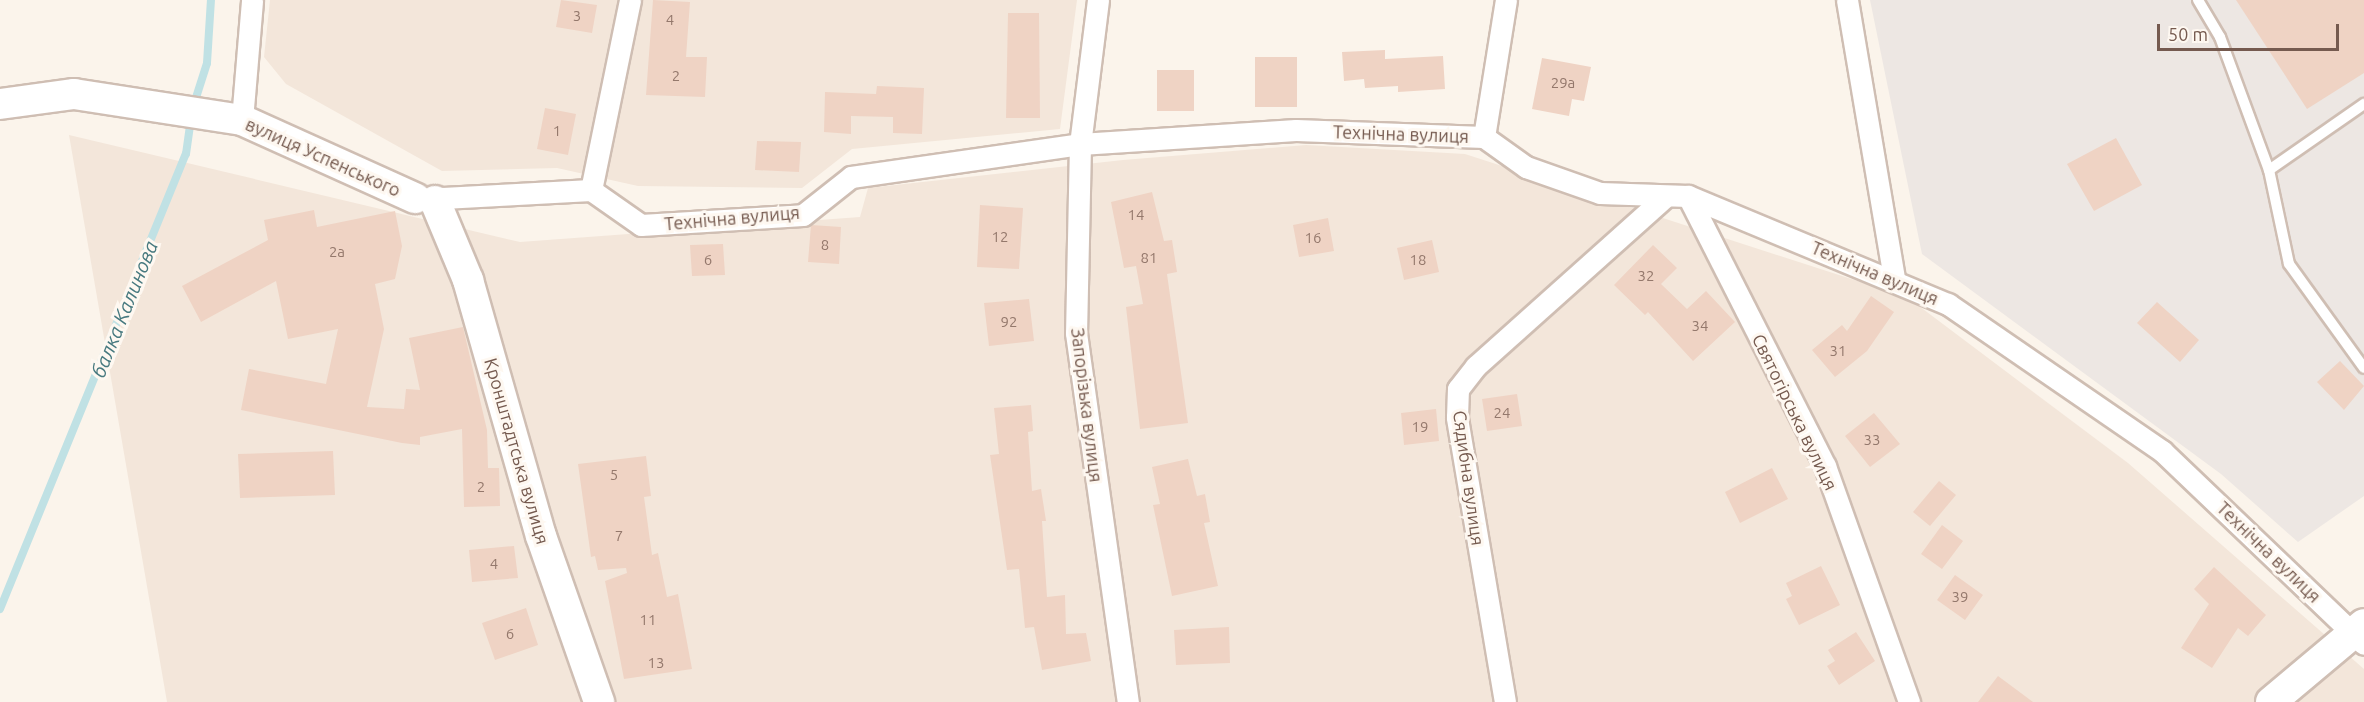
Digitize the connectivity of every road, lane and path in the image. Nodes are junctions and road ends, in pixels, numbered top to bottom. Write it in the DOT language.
graph roads {
  1 [pos="252,0"];
  2 [pos="630,0"];
  3 [pos="1098,0"];
  4 [pos="1506,0"];
  5 [pos="1847,0"];
  6 [pos="2198,0"];
  7 [pos="0,104"];
  8 [pos="2364,104"];
  9 [pos="242,120"];
  10 [pos="1484,137"];
  11 [pos="1080,144"];
  12 [pos="2269,170"];
  13 [pos="591,190"];
  14 [pos="1688,196"];
  15 [pos="1664,198"];
  16 [pos="425,200"];
  17 [pos="1894,279"];
  18 [pos="2364,368"];
  19 [pos="2360,634"];
  20 [pos="599,702"];
  21 [pos="1128,702"];
  22 [pos="1505,702"];
  23 [pos="1910,702"];
  24 [pos="2271,702"];
  1 -- 9 [label="street"];
  2 -- 13 [label="street"];
  3 -- 11 [label="street, Запорізька вулиця"];
  4 -- 10 [label="street"];
  5 -- 17 [label="street"];
  6 -- 12 [label="lane"];
  7 -- 9 [label="street, вулиця Успенського"];
  8 -- 12 [label="lane"];
  9 -- 16 [label="street, вулиця Успенського"];
  10 -- 11 [label="street, Технічна вулиця"];
  10 -- 15 [label="street, Технічна вулиця"];
  11 -- 13 [label="street, Технічна вулиця"];
  11 -- 21 [label="street, Запорізька вулиця"];
  12 -- 18 [label="lane"];
  13 -- 16 [label="street"];
  14 -- 15 [label="street, Технічна вулиця"];
  14 -- 17 [label="street, Технічна вулиця"];
  14 -- 23 [label="street, Святогірська вулиця"];
  15 -- 22 [label="street, Сядибна вулиця"];
  16 -- 20 [label="street, Кронштадтська вулиця"];
  17 -- 19 [label="street, Технічна вулиця"];
  19 -- 24 [label="street"];
}
